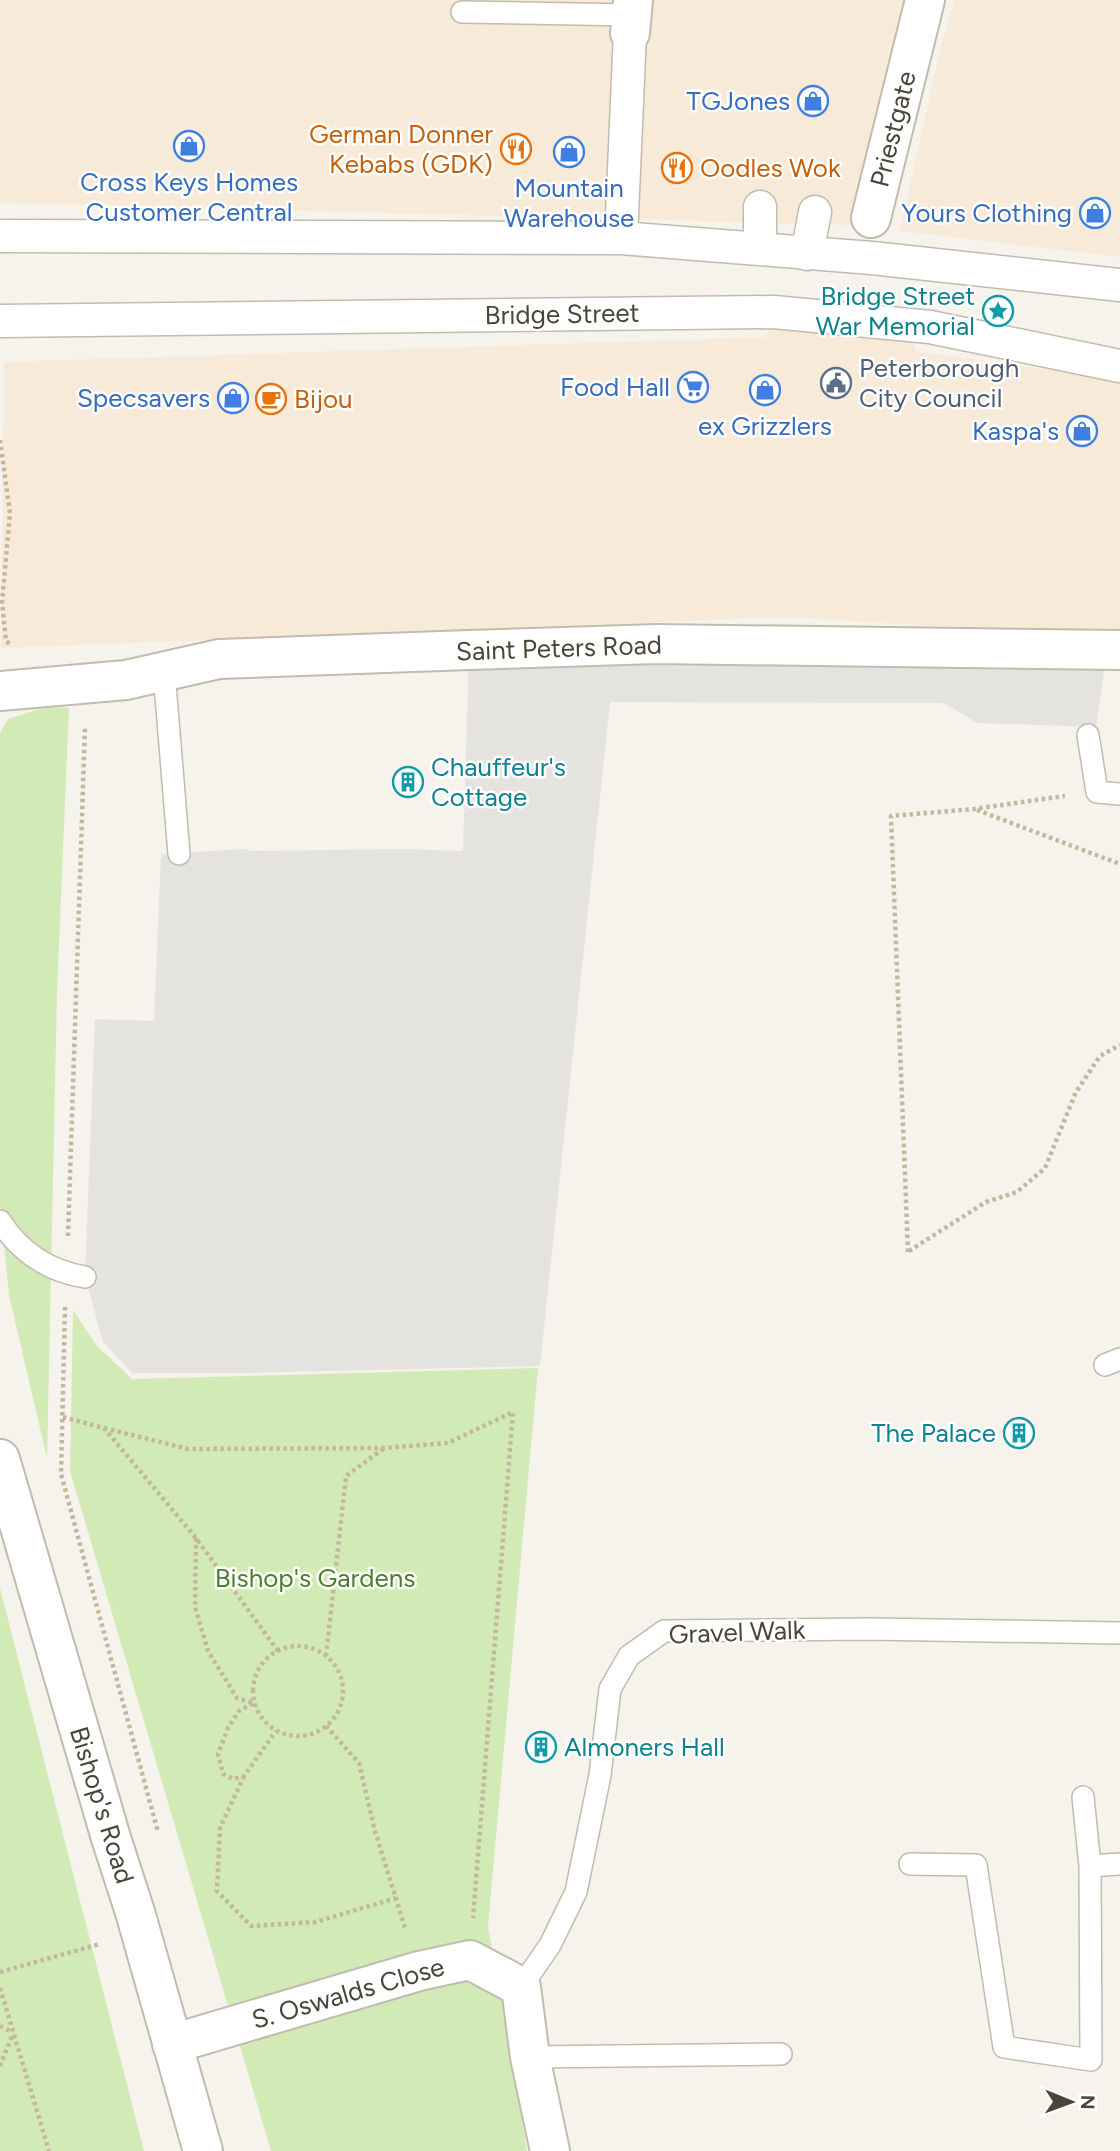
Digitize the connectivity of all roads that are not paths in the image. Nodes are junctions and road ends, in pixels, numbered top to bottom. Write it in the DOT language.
graph roads {
  1 [pos="925,0"];
  2 [pos="462,12"];
  3 [pos="632,16"];
  4 [pos="760,207"];
  5 [pos="815,212"];
  6 [pos="872,218"];
  7 [pos="0,236"];
  8 [pos="621,238"];
  9 [pos="760,249"];
  10 [pos="807,254"];
  11 [pos="872,258"];
  12 [pos="1120,285"];
  13 [pos="0,321"];
  14 [pos="1120,366"];
  15 [pos="1120,650"];
  16 [pos="164,672"];
  17 [pos="0,691"];
  18 [pos="1088,735"];
  19 [pos="1120,794"];
  20 [pos="179,854"];
  21 [pos="0,1221"];
  22 [pos="76,1275"];
  23 [pos="0,1459"];
  24 [pos="1120,1633"];
  25 [pos="1083,1797"];
  26 [pos="910,1864"];
  27 [pos="1120,1864"];
  28 [pos="1090,1866"];
  29 [pos="521,1987"];
  30 [pos="172,2043"];
  31 [pos="781,2054"];
  32 [pos="530,2057"];
  33 [pos="202,2151"];
  34 [pos="550,2151"];
  1 -- 6 [label="street, Priestgate"];
  2 -- 3 [label="lane"];
  3 -- 8 [label="street"];
  4 -- 9 [label="street"];
  5 -- 10 [label="street"];
  6 -- 11 [label="street, Priestgate"];
  7 -- 8 [label="street"];
  8 -- 9 [label="street"];
  9 -- 10 [label="street"];
  10 -- 11 [label="street"];
  11 -- 12 [label="street"];
  13 -- 14 [label="street, Bridge Street"];
  15 -- 16 [label="street, Saint Peters Road"];
  16 -- 17 [label="street, Saint Peters Road"];
  16 -- 20 [label="lane"];
  18 -- 19 [label="lane"];
  21 -- 22 [label="lane"];
  23 -- 30 [label="street, Bishop's Road"];
  24 -- 29 [label="lane, Gravel Walk"];
  25 -- 28 [label="lane"];
  26 -- 28 [label="lane"];
  27 -- 28 [label="lane"];
  29 -- 30 [label="street, S. Oswalds Close"];
  29 -- 32 [label="street"];
  30 -- 33 [label="street, Bishop's Road"];
  31 -- 32 [label="lane"];
  32 -- 34 [label="street"];
}
